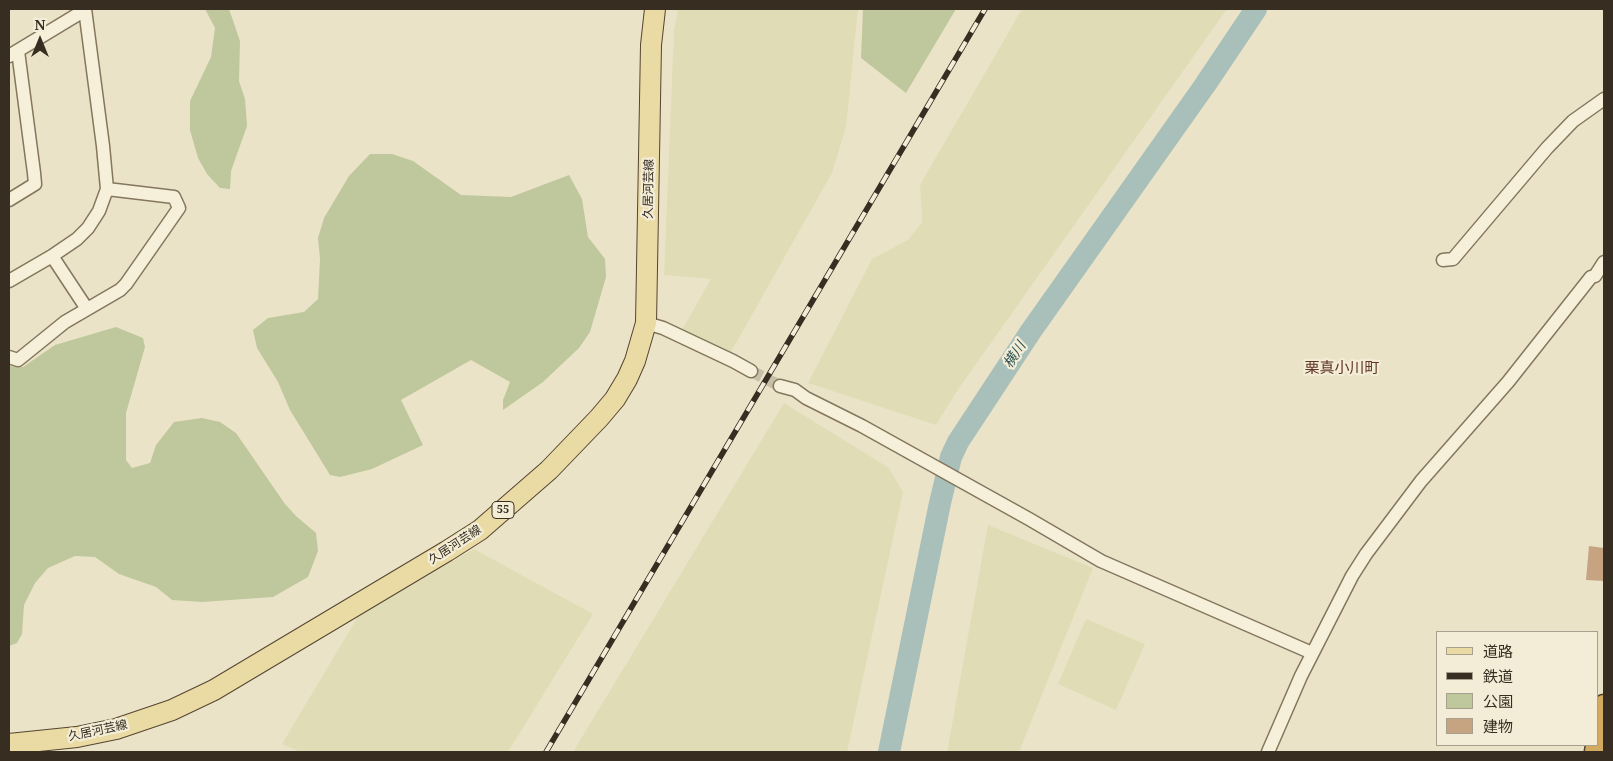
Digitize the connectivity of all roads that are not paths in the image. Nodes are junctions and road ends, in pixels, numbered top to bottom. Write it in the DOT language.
graph roads {
  1 [pos="85,9"];
  2 [pos="655,9"];
  3 [pos="13,53"];
  4 [pos="1604,99"];
  5 [pos="107,189"];
  6 [pos="9,200"];
  7 [pos="52,256"];
  8 [pos="1443,260"];
  9 [pos="1604,262"];
  10 [pos="9,281"];
  11 [pos="87,309"];
  12 [pos="646,323"];
  13 [pos="9,357"];
  14 [pos="752,371"];
  15 [pos="780,386"];
  16 [pos="1312,653"];
  17 [pos="1604,706"];
  18 [pos="1598,740"];
  19 [pos="9,744"];
  20 [pos="1268,752"];
  1 -- 3 [label="street"];
  1 -- 5 [label="street"];
  2 -- 12 [label="main road, 久居河芸線 / 55"];
  3 -- 6 [label="street"];
  4 -- 8 [label="street"];
  5 -- 7 [label="street"];
  5 -- 11 [label="street"];
  7 -- 10 [label="street"];
  7 -- 11 [label="street"];
  9 -- 16 [label="street"];
  11 -- 13 [label="street"];
  12 -- 14 [label="street"];
  12 -- 19 [label="main road, 久居河芸線 / 55"];
  15 -- 16 [label="street"];
  16 -- 20 [label="street"];
  17 -- 18 [label="highway"];
}
